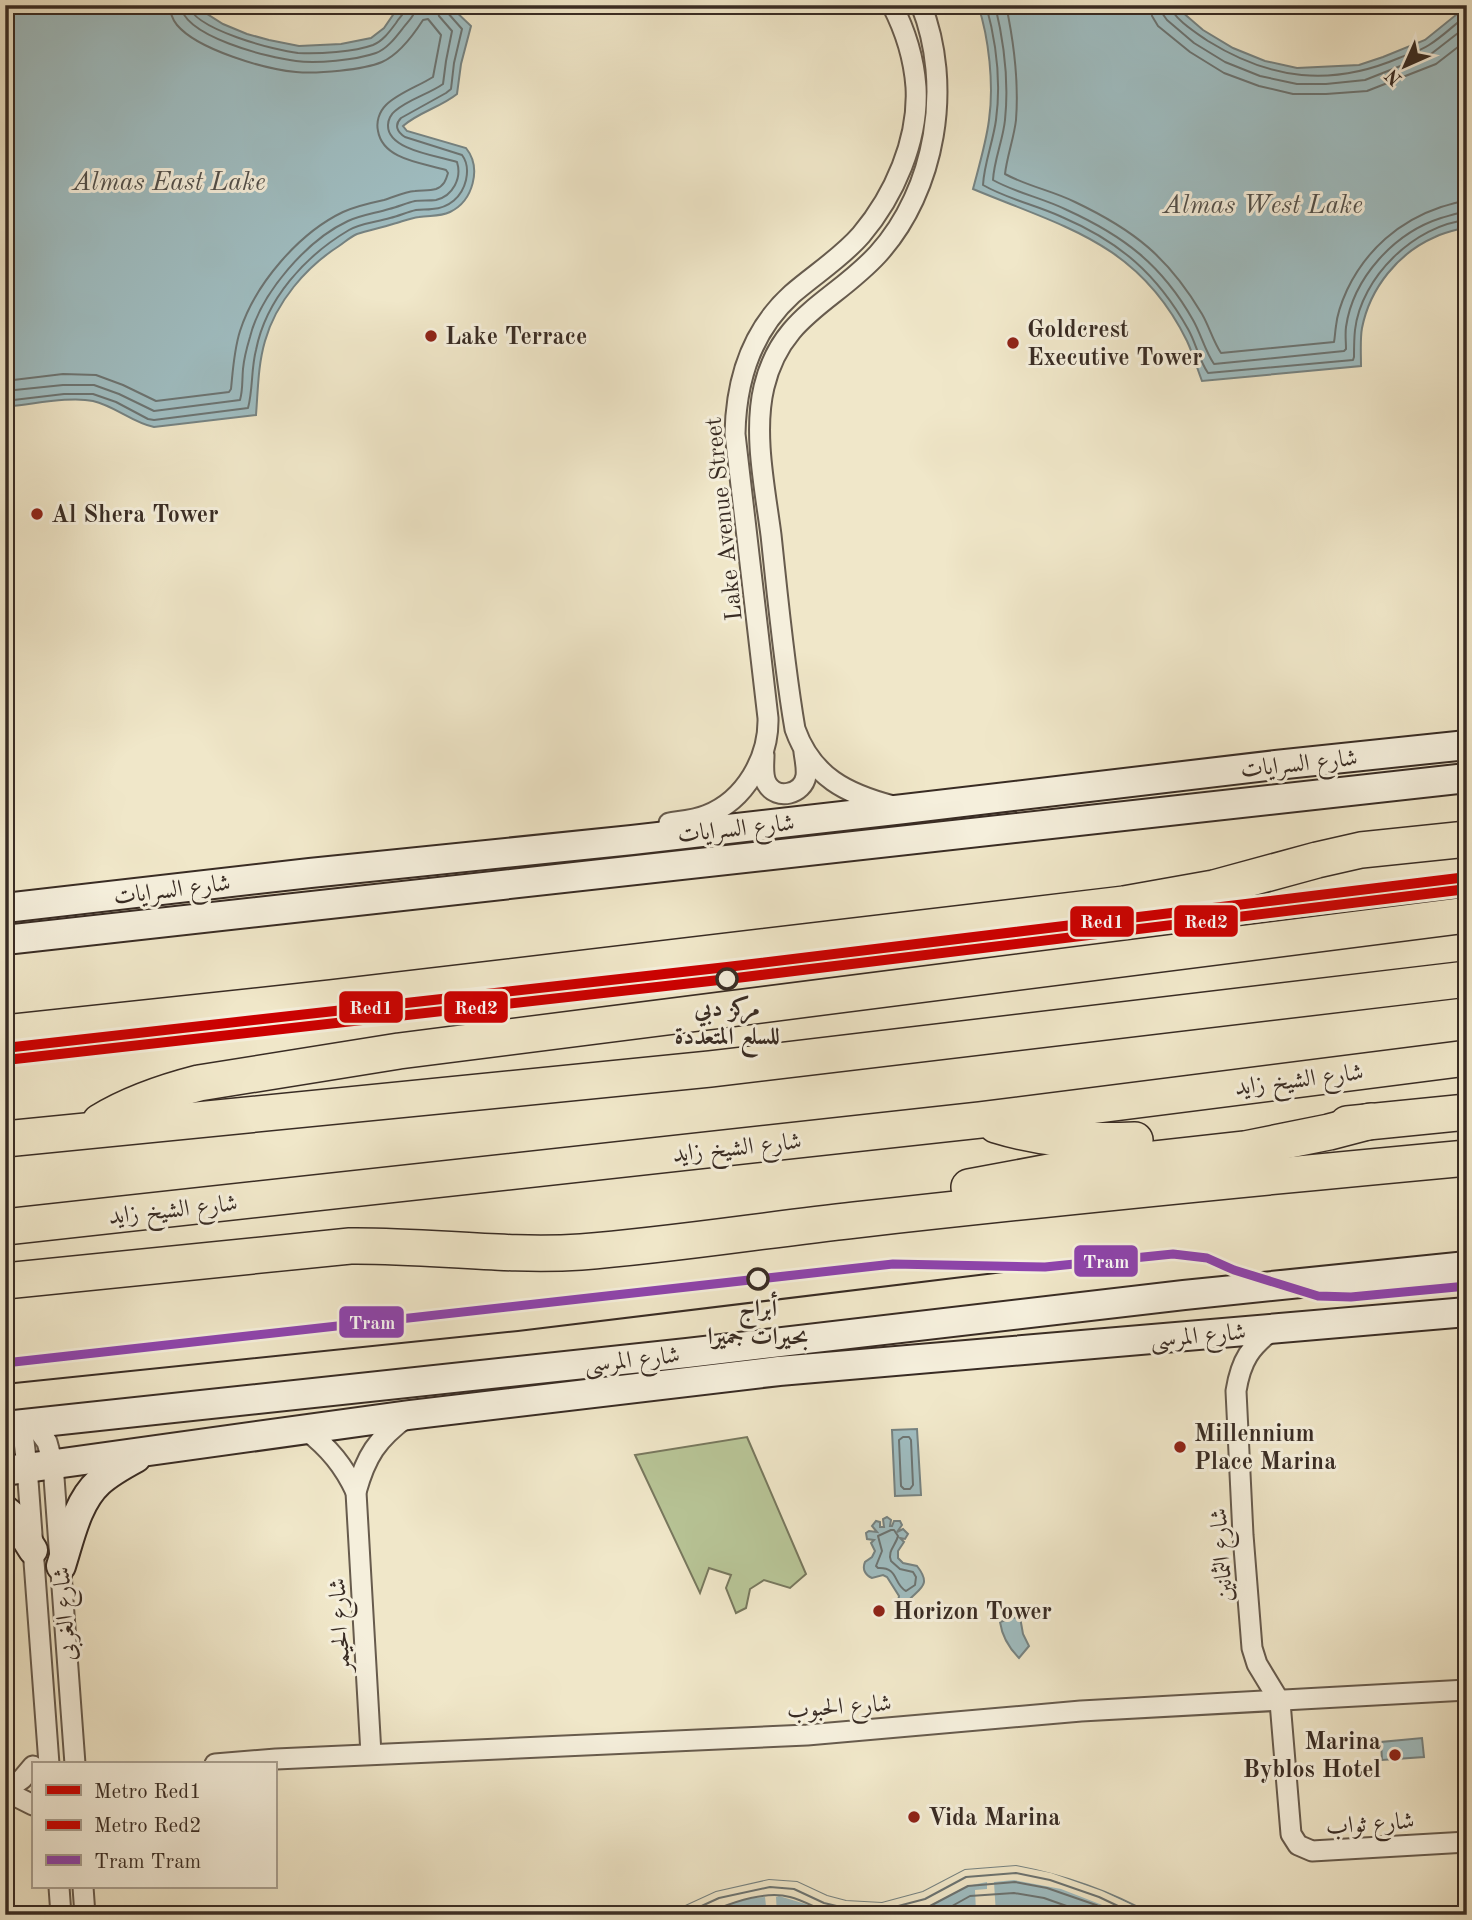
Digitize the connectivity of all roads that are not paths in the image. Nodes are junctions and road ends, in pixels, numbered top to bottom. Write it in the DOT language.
graph roads {
  1 [pos="892,5"];
  2 [pos="921,5"];
  3 [pos="1467,745"];
  4 [pos="804,752"];
  5 [pos="764,755"];
  6 [pos="1467,778"];
  7 [pos="904,809"];
  8 [pos="1467,839"];
  9 [pos="632,840"];
  10 [pos="522,851"];
  11 [pos="527,883"];
  12 [pos="5,908"];
  13 [pos="1467,915"];
  14 [pos="5,940"];
  15 [pos="1467,979"];
  16 [pos="5,1032"];
  17 [pos="1467,1058"];
  18 [pos="1467,1112"];
  19 [pos="980,1120"];
  20 [pos="1371,1122"];
  21 [pos="86,1130"];
  22 [pos="5,1139"];
  23 [pos="1467,1158"];
  24 [pos="855,1220"];
  25 [pos="5,1227"];
  26 [pos="1467,1266"];
  27 [pos="5,1281"];
  28 [pos="1467,1312"];
  29 [pos="1275,1328"];
  30 [pos="410,1415"];
  31 [pos="20,1425"];
  32 [pos="306,1430"];
  33 [pos="145,1452"];
  34 [pos="29,1467"];
  35 [pos="356,1492"];
  36 [pos="5,1510"];
  37 [pos="33,1550"];
  38 [pos="61,1566"];
  39 [pos="1467,1690"];
  40 [pos="1280,1702"];
  41 [pos="371,1754"];
  42 [pos="48,1755"];
  43 [pos="75,1755"];
  44 [pos="239,1762"];
  45 [pos="32,1767"];
  46 [pos="5,1791"];
  47 [pos="32,1804"];
  48 [pos="1467,1842"];
  49 [pos="59,1888"];
  50 [pos="83,1888"];
  51 [pos="61,1915"];
  52 [pos="85,1915"];
  1 -- 5 [label="street, Lake Avenue Street"];
  2 -- 4 [label="street, Lake Avenue Street"];
  3 -- 7 [label="main road, شارع السرايات"];
  4 -- 5 [label="street, Lake Avenue Street"];
  4 -- 7 [label="street, Lake Avenue Street"];
  5 -- 9 [label="street, Lake Avenue Street"];
  6 -- 11 [label="main road, شارع السرايات"];
  7 -- 9 [label="main road, شارع السرايات"];
  8 -- 16 [label="highway"];
  9 -- 10 [label="main road, شارع السرايات"];
  10 -- 11 [label="main road"];
  10 -- 12 [label="main road, شارع السرايات"];
  11 -- 14 [label="main road, شارع السرايات"];
  13 -- 21 [label="highway"];
  15 -- 21 [label="highway"];
  17 -- 19 [label="highway, شارع الشيخ زايد"];
  18 -- 20 [label="highway"];
  19 -- 20 [label="highway"];
  19 -- 25 [label="highway, شارع الشيخ زايد"];
  20 -- 24 [label="highway"];
  21 -- 22 [label="highway"];
  23 -- 24 [label="highway"];
  24 -- 27 [label="highway"];
  26 -- 31 [label="main road, شارع المرسى"];
  28 -- 29 [label="main road, شارع المرسى"];
  29 -- 30 [label="main road, شارع المرسى"];
  29 -- 40 [label="street, شارع الثمانين"];
  30 -- 32 [label="main road, شارع المرسى"];
  30 -- 35 [label="street, شارع الحيمر"];
  31 -- 34 [label="street, شارع الغربى"];
  32 -- 33 [label="main road, شارع المرسى"];
  32 -- 35 [label="street, شارع الحيمر"];
  33 -- 34 [label="main road, شارع المرسى"];
  33 -- 38 [label="main road"];
  34 -- 37 [label="street, شارع الغربى"];
  34 -- 38 [label="street, شارع الغربى"];
  35 -- 41 [label="street, شارع الحيمر"];
  36 -- 37 [label="main road"];
  37 -- 42 [label="street, شارع الغربى"];
  38 -- 43 [label="street, شارع الغربى"];
  39 -- 40 [label="street, شارع الحبوب"];
  40 -- 41 [label="street, شارع الحبوب"];
  40 -- 48 [label="street, شارع ثواب"];
  41 -- 44 [label="street, شارع الحبوب"];
  45 -- 46 [label="street"];
  46 -- 47 [label="street"];
  49 -- 51 [label="street"];
  50 -- 52 [label="street"];
}
